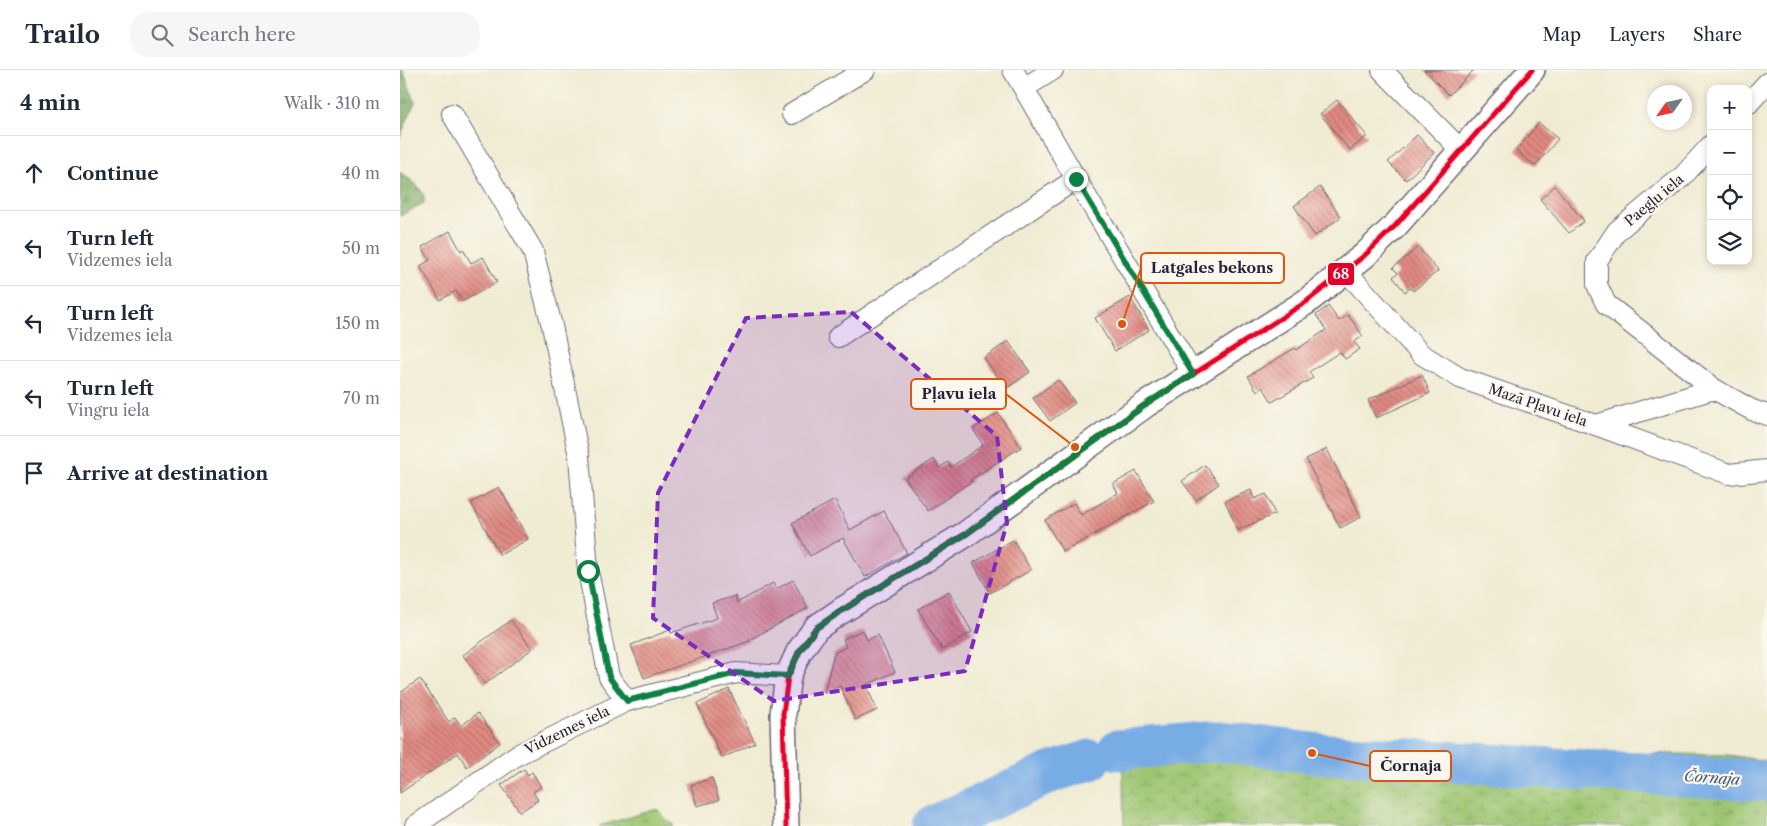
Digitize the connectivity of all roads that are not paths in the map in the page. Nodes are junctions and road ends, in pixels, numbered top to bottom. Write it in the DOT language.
graph roads {
  1 [pos="865,70"];
  2 [pos="1013,70"];
  3 [pos="1053,70"];
  4 [pos="1382,70"];
  5 [pos="1532,70"];
  6 [pos="1767,83"];
  7 [pos="1024,88"];
  8 [pos="1752,100"];
  9 [pos="452,114"];
  10 [pos="792,114"];
  11 [pos="1707,149"];
  12 [pos="1462,151"];
  13 [pos="1076,179"];
  14 [pos="1346,271"];
  15 [pos="838,337"];
  16 [pos="1193,374"];
  17 [pos="1714,389"];
  18 [pos="1767,415"];
  19 [pos="1596,425"];
  20 [pos="1767,470"];
  21 [pos="788,676"];
  22 [pos="627,701"];
  23 [pos="415,826"];
  24 [pos="786,826"];
  1 -- 10 [label="street"];
  2 -- 7 [label="street"];
  3 -- 7 [label="street"];
  4 -- 12 [label="street"];
  5 -- 12 [label="street"];
  6 -- 8 [label="street"];
  7 -- 13 [label="street"];
  9 -- 22 [label="street"];
  11 -- 17 [label="street, Paegļu iela"];
  12 -- 14 [label="street"];
  13 -- 15 [label="street"];
  13 -- 16 [label="street"];
  14 -- 16 [label="street"];
  14 -- 19 [label="street, Mazā Pļavu iela"];
  16 -- 21 [label="street"];
  17 -- 18 [label="street, Paegļu iela"];
  17 -- 19 [label="street"];
  19 -- 20 [label="street, Mazā Pļavu iela"];
  21 -- 22 [label="street, Vidzemes iela"];
  21 -- 24 [label="street"];
  22 -- 23 [label="street, Vidzemes iela"];
}
